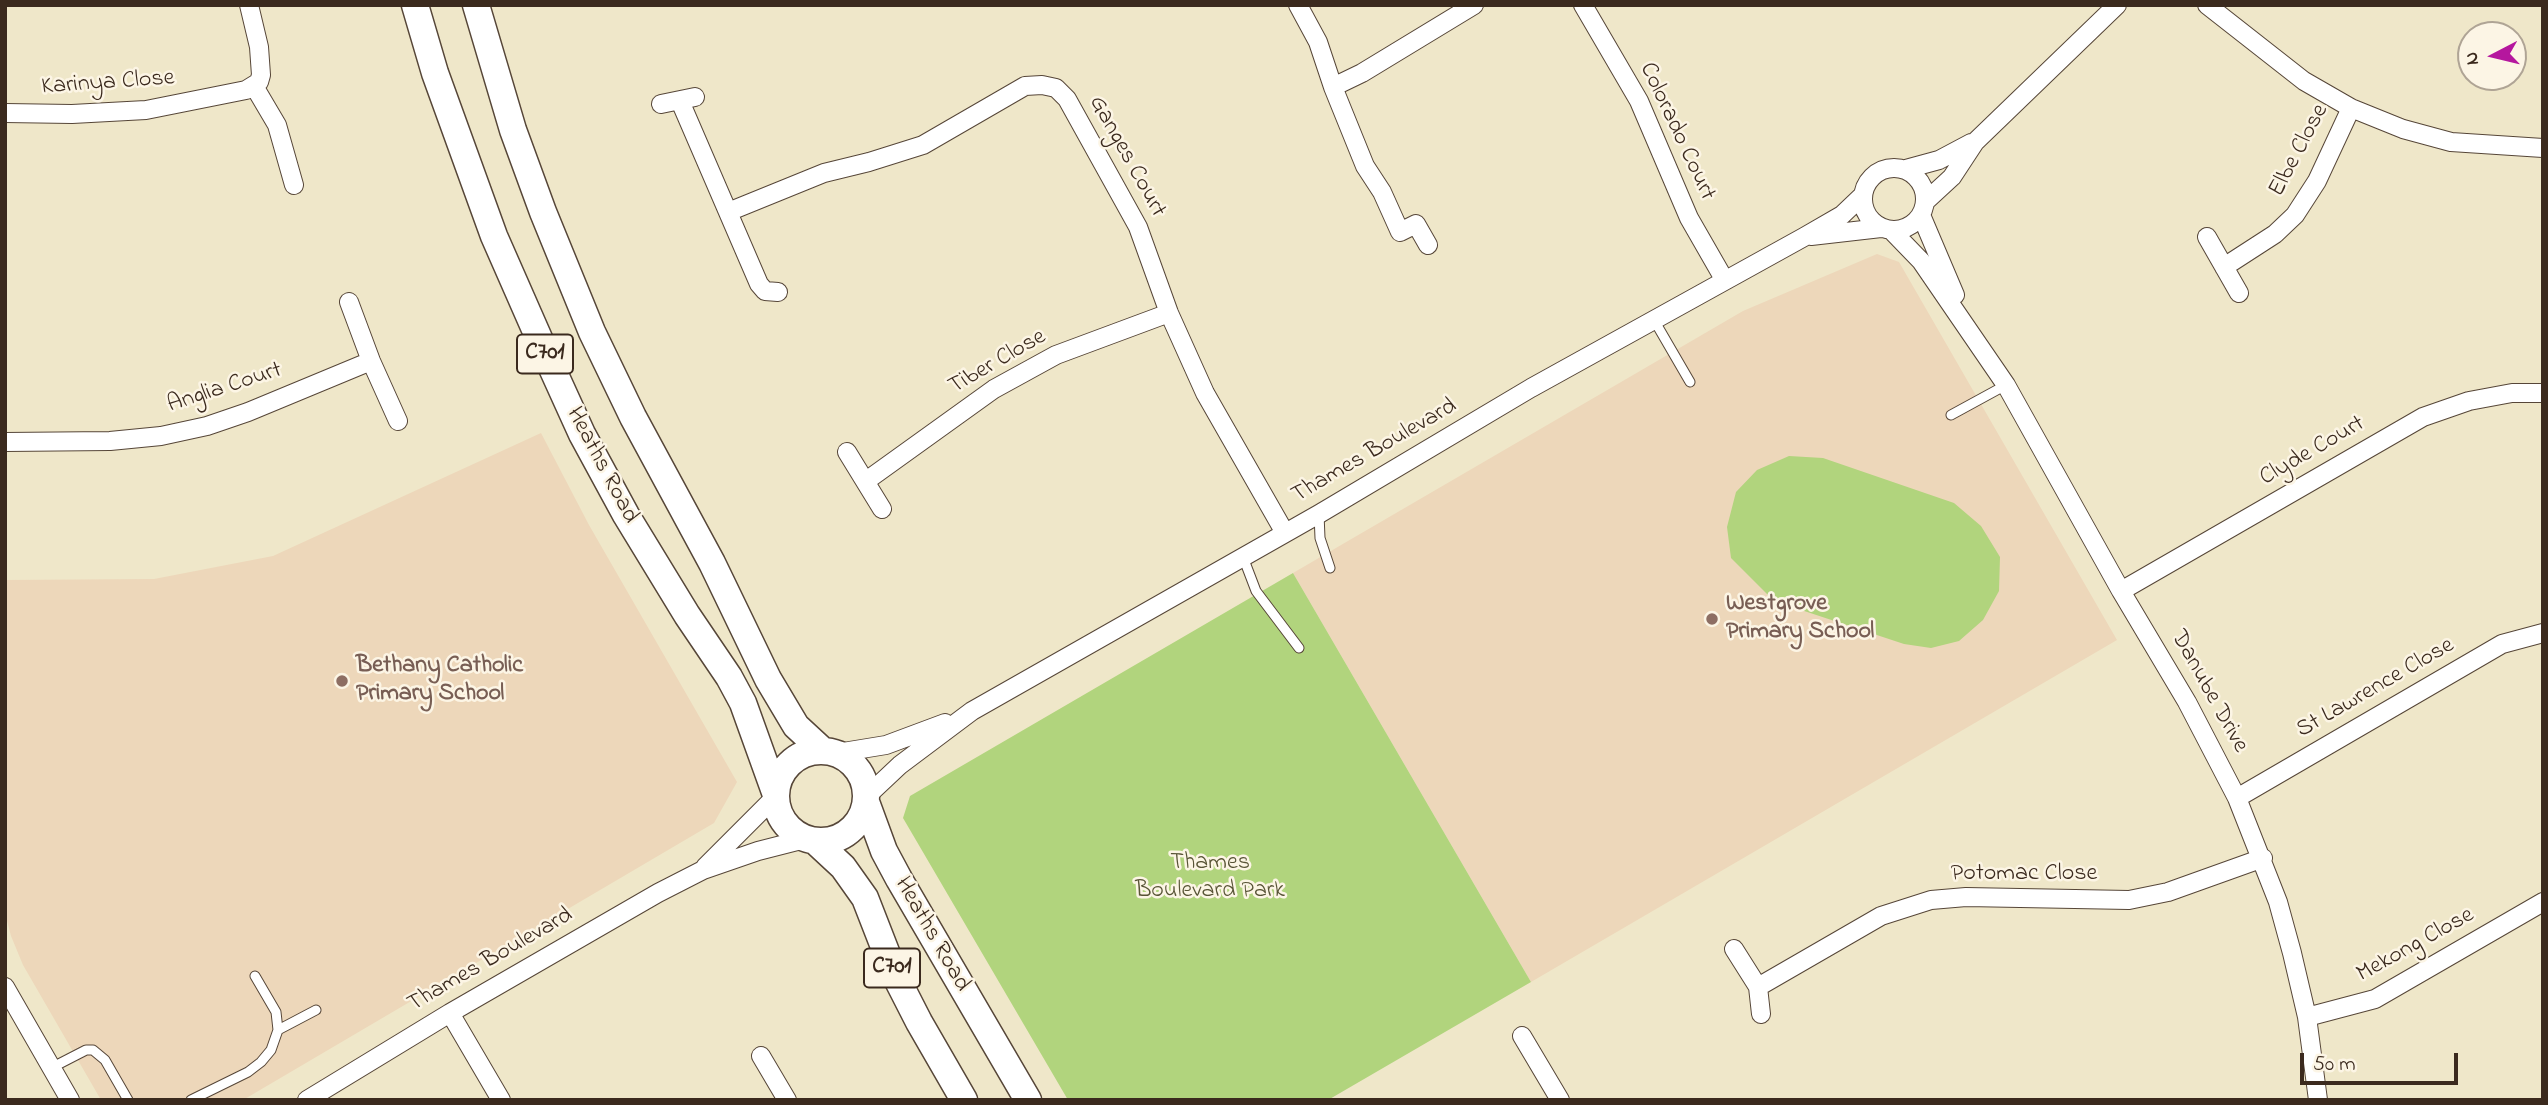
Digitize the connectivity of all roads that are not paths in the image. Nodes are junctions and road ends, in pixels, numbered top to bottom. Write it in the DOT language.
graph roads {
  1 [pos="249,5"];
  2 [pos="415,5"];
  3 [pos="476,5"];
  4 [pos="1298,5"];
  5 [pos="1474,5"];
  6 [pos="1584,5"];
  7 [pos="2117,5"];
  8 [pos="2207,5"];
  9 [pos="254,86"];
  10 [pos="1333,87"];
  11 [pos="661,104"];
  12 [pos="2351,108"];
  13 [pos="5,113"];
  14 [pos="1975,142"];
  15 [pos="2543,148"];
  16 [pos="1906,169"];
  17 [pos="294,184"];
  18 [pos="1863,195"];
  19 [pos="1924,208"];
  20 [pos="728,212"];
  21 [pos="1886,229"];
  22 [pos="1804,237"];
  23 [pos="2207,237"];
  24 [pos="1428,244"];
  25 [pos="2224,267"];
  26 [pos="1724,279"];
  27 [pos="778,292"];
  28 [pos="2239,293"];
  29 [pos="349,302"];
  30 [pos="1169,313"];
  31 [pos="1654,320"];
  32 [pos="1976,340"];
  33 [pos="371,361"];
  34 [pos="1690,382"];
  35 [pos="2006,385"];
  36 [pos="2543,393"];
  37 [pos="1951,415"];
  38 [pos="398,421"];
  39 [pos="5,442"];
  40 [pos="847,452"];
  41 [pos="866,481"];
  42 [pos="882,509"];
  43 [pos="1319,514"];
  44 [pos="1285,533"];
  45 [pos="1243,557"];
  46 [pos="1331,568"];
  47 [pos="2121,591"];
  48 [pos="2543,633"];
  49 [pos="1299,648"];
  50 [pos="972,711"];
  51 [pos="830,752"];
  52 [pos="775,795"];
  53 [pos="2237,798"];
  54 [pos="866,799"];
  55 [pos="810,840"];
  56 [pos="2263,858"];
  57 [pos="703,870"];
  58 [pos="2543,902"];
  59 [pos="1734,948"];
  60 [pos="255,976"];
  61 [pos="5,987"];
  62 [pos="1758,987"];
  63 [pos="316,1010"];
  64 [pos="450,1013"];
  65 [pos="1761,1014"];
  66 [pos="2307,1017"];
  67 [pos="278,1030"];
  68 [pos="1522,1035"];
  69 [pos="761,1056"];
  70 [pos="51,1068"];
  71 [pos="70,1100"];
  72 [pos="128,1100"];
  73 [pos="191,1100"];
  74 [pos="307,1100"];
  75 [pos="501,1100"];
  76 [pos="787,1100"];
  77 [pos="964,1100"];
  78 [pos="1028,1100"];
  79 [pos="1560,1100"];
  80 [pos="2318,1100"];
  1 -- 9 [label="street"];
  2 -- 52 [label="main road, Heaths Road / C701"];
  3 -- 51 [label="main road, Heaths Road / C701"];
  4 -- 10 [label="street"];
  5 -- 10 [label="street"];
  6 -- 26 [label="street, Colorado Court"];
  7 -- 14 [label="street"];
  8 -- 12 [label="street"];
  9 -- 13 [label="street, Karinya Close"];
  9 -- 17 [label="street"];
  10 -- 24 [label="street"];
  11 -- 20 [label="street"];
  12 -- 15 [label="street"];
  12 -- 25 [label="street, Elbe Close"];
  14 -- 16 [label="street"];
  14 -- 19 [label="street"];
  16 -- 18 [label="street"];
  16 -- 19 [label="street"];
  18 -- 21 [label="street"];
  18 -- 22 [label="street, Thames Boulevard"];
  19 -- 21 [label="street"];
  19 -- 32 [label="street, Danube Drive"];
  20 -- 27 [label="street"];
  20 -- 30 [label="street, Ganges Court"];
  21 -- 22 [label="street, Thames Boulevard"];
  21 -- 32 [label="street, Danube Drive"];
  22 -- 26 [label="street, Thames Boulevard"];
  23 -- 25 [label="street"];
  25 -- 28 [label="street"];
  26 -- 31 [label="street, Thames Boulevard"];
  29 -- 33 [label="street"];
  30 -- 41 [label="street, Tiber Close"];
  30 -- 44 [label="street, Ganges Court"];
  31 -- 34 [label="lane"];
  31 -- 43 [label="street, Thames Boulevard"];
  32 -- 35 [label="street, Danube Drive"];
  33 -- 38 [label="street"];
  33 -- 39 [label="street, Anglia Court"];
  35 -- 37 [label="lane"];
  35 -- 47 [label="street, Danube Drive"];
  36 -- 47 [label="street, Clyde Court"];
  40 -- 41 [label="street"];
  41 -- 42 [label="street"];
  43 -- 44 [label="street, Thames Boulevard"];
  43 -- 46 [label="lane"];
  44 -- 45 [label="street, Thames Boulevard"];
  45 -- 49 [label="lane"];
  45 -- 50 [label="street, Thames Boulevard"];
  47 -- 53 [label="street, Danube Drive"];
  48 -- 53 [label="street, St Lawrence Close"];
  50 -- 51 [label="street, Thames Boulevard"];
  50 -- 54 [label="street, Thames Boulevard"];
  51 -- 52 [label="main road"];
  51 -- 54 [label="main road, C701"];
  52 -- 55 [label="main road, C701"];
  52 -- 57 [label="street, Thames Boulevard"];
  53 -- 56 [label="street, Danube Drive"];
  54 -- 55 [label="main road"];
  54 -- 78 [label="main road, Heaths Road / C701"];
  55 -- 57 [label="street, Thames Boulevard"];
  55 -- 77 [label="main road, Heaths Road / C701"];
  56 -- 62 [label="street, Potomac Close"];
  56 -- 66 [label="street, Danube Drive"];
  57 -- 64 [label="street, Thames Boulevard"];
  58 -- 66 [label="street, Mekong Close"];
  59 -- 62 [label="street"];
  60 -- 67 [label="lane"];
  61 -- 70 [label="street"];
  62 -- 65 [label="street"];
  63 -- 67 [label="lane"];
  64 -- 74 [label="street, Thames Boulevard"];
  64 -- 75 [label="street"];
  66 -- 80 [label="street, Danube Drive"];
  67 -- 73 [label="lane"];
  68 -- 79 [label="street"];
  69 -- 76 [label="street"];
  70 -- 71 [label="street"];
  70 -- 72 [label="lane"];
}
